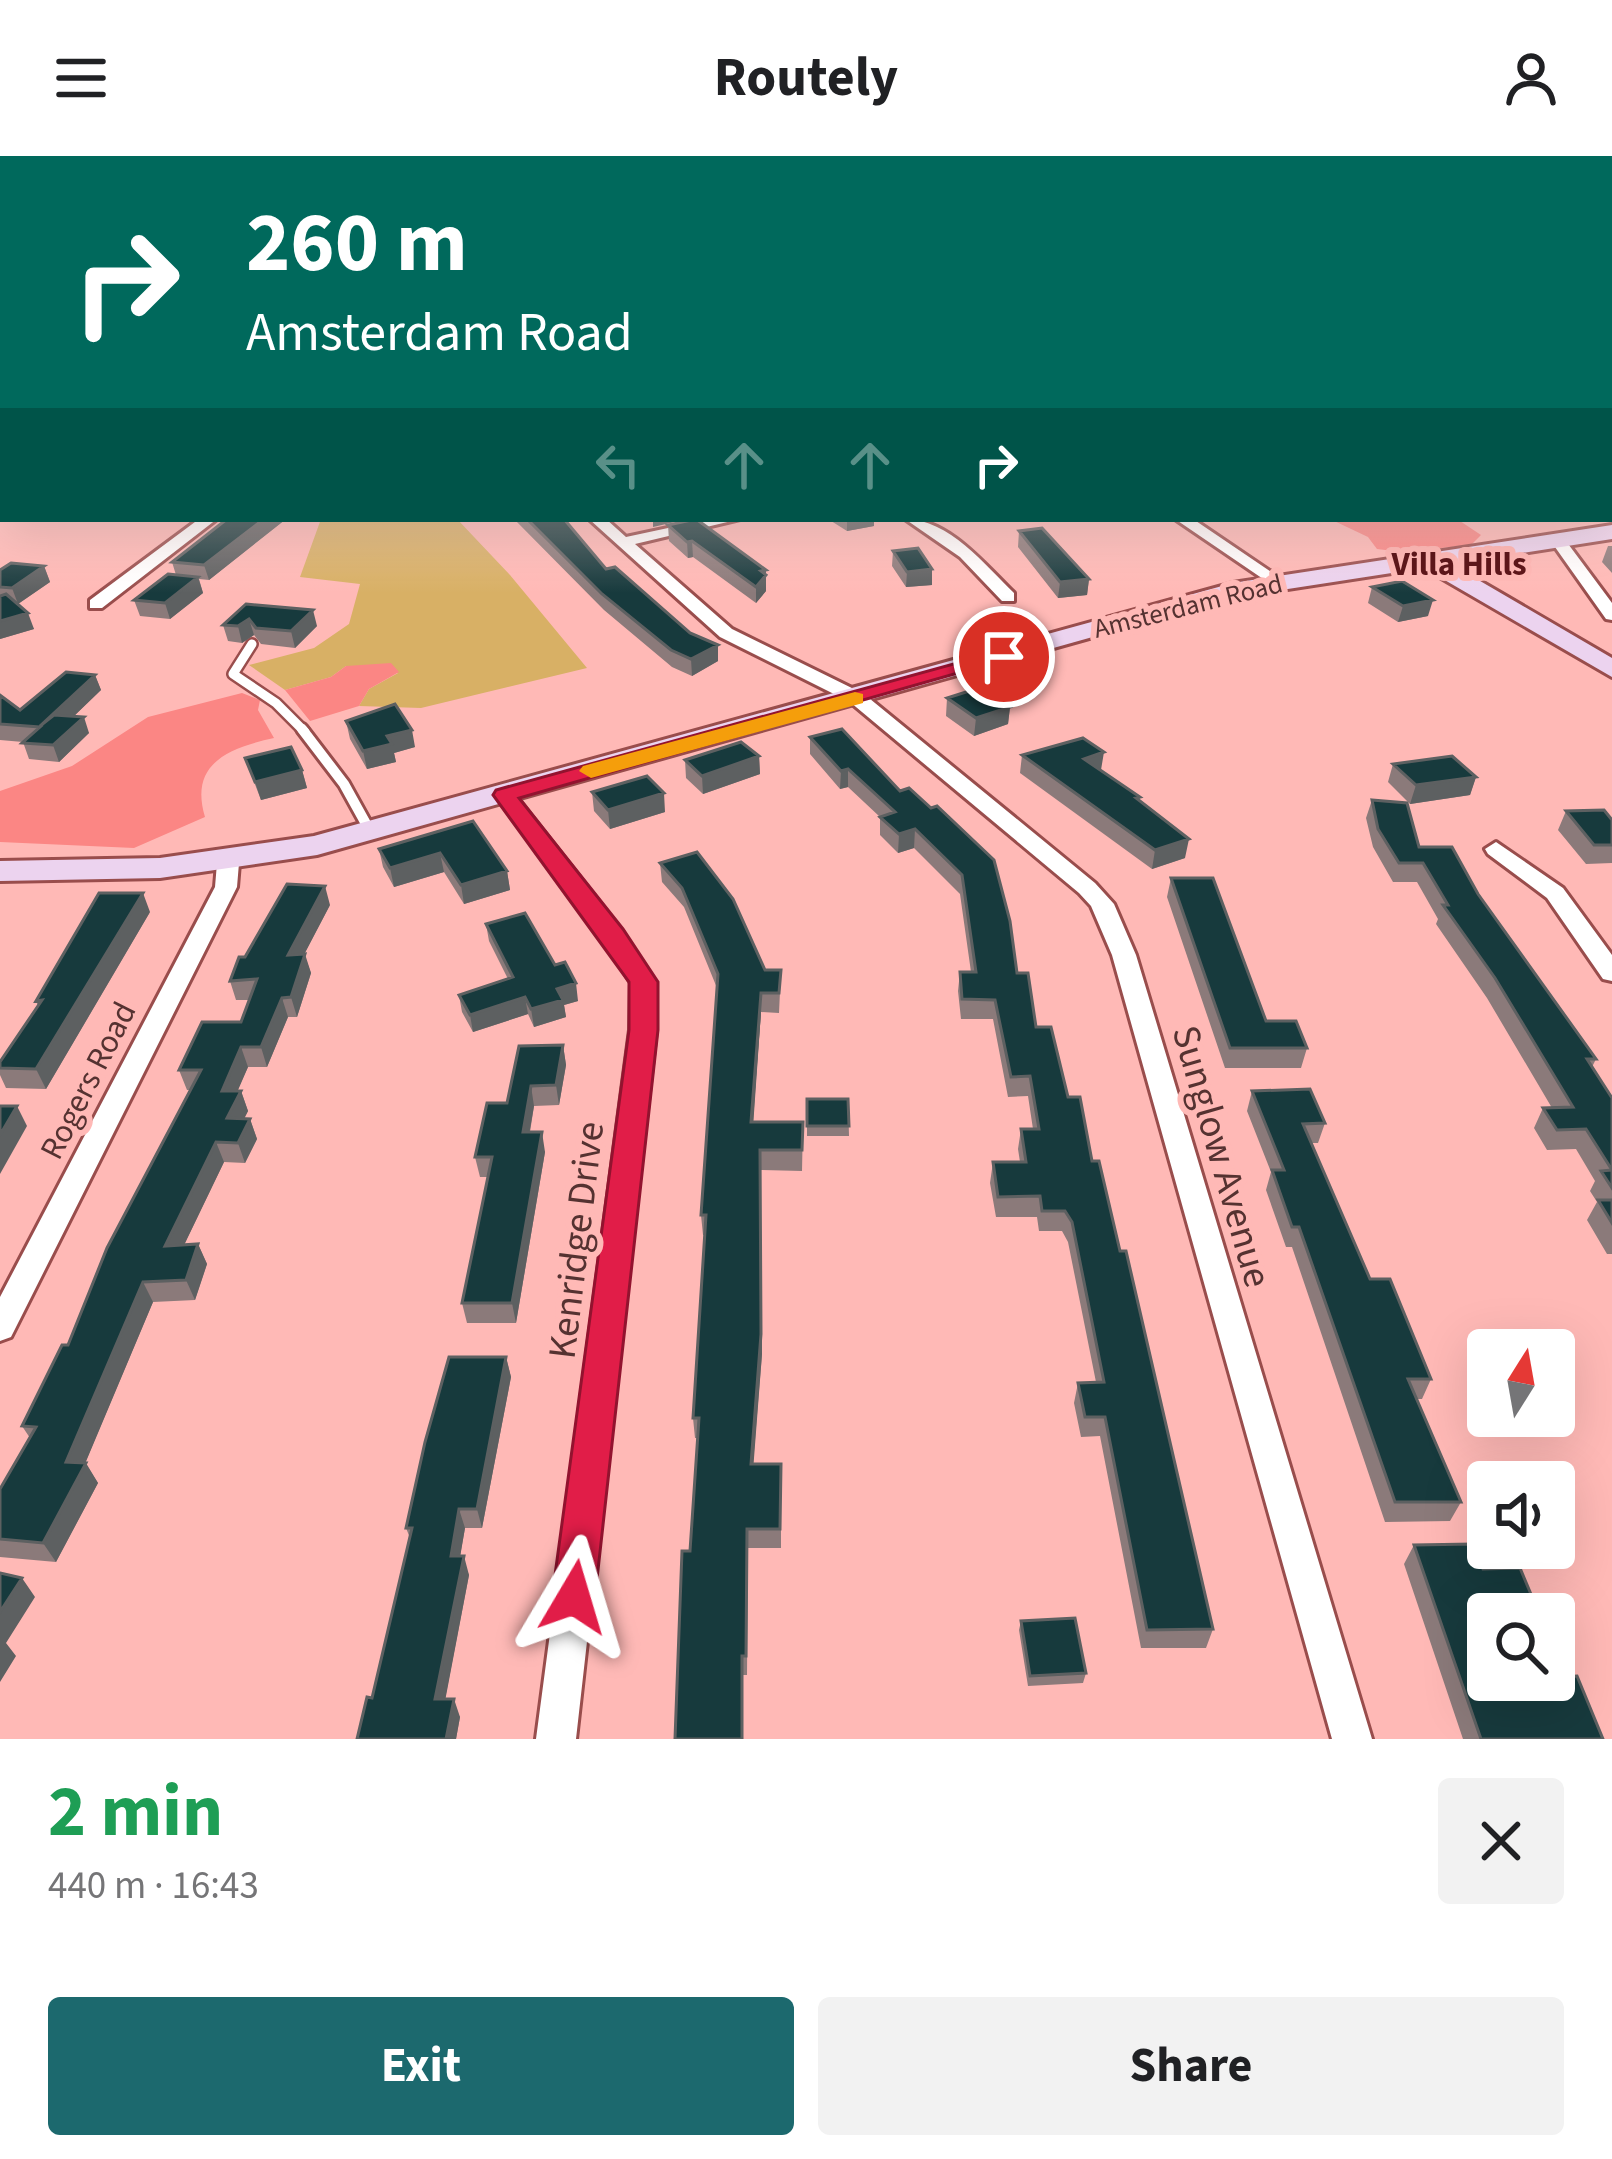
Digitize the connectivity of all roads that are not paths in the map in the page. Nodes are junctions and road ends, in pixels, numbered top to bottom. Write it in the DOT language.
graph roads {
  1 [pos="205,522"];
  2 [pos="600,522"];
  3 [pos="718,522"];
  4 [pos="917,522"];
  5 [pos="1188,522"];
  6 [pos="1612,532"];
  7 [pos="1558,540"];
  8 [pos="622,542"];
  9 [pos="1428,560"];
  10 [pos="1278,582"];
  11 [pos="1008,597"];
  12 [pos="96,604"];
  13 [pos="1612,614"];
  14 [pos="252,644"];
  15 [pos="1612,669"];
  16 [pos="857,698"];
  17 [pos="505,795"];
  18 [pos="370,831"];
  19 [pos="1496,849"];
  20 [pos="229,862"];
  21 [pos="0,871"];
  22 [pos="1612,973"];
  23 [pos="0,1328"];
  24 [pos="556,1739"];
  25 [pos="1352,1739"];
  1 -- 12 [label="street"];
  2 -- 8 [label="street, Sunglow Avenue"];
  3 -- 8 [label="street"];
  4 -- 11 [label="street"];
  5 -- 10 [label="street"];
  6 -- 7 [label="main road, Amsterdam Road"];
  7 -- 9 [label="main road, Amsterdam Road"];
  7 -- 13 [label="street"];
  8 -- 16 [label="street, Sunglow Avenue"];
  9 -- 10 [label="main road, Amsterdam Road"];
  9 -- 15 [label="main road"];
  10 -- 16 [label="main road, Amsterdam Road"];
  14 -- 18 [label="lane"];
  16 -- 17 [label="main road, Amsterdam Road"];
  16 -- 25 [label="street, Sunglow Avenue"];
  17 -- 18 [label="main road, Amsterdam Road"];
  17 -- 24 [label="street, Kenridge Drive"];
  18 -- 20 [label="main road, Amsterdam Road"];
  19 -- 22 [label="street"];
  20 -- 21 [label="main road, Amsterdam Road"];
  20 -- 23 [label="street, Rogers Road"];
}
